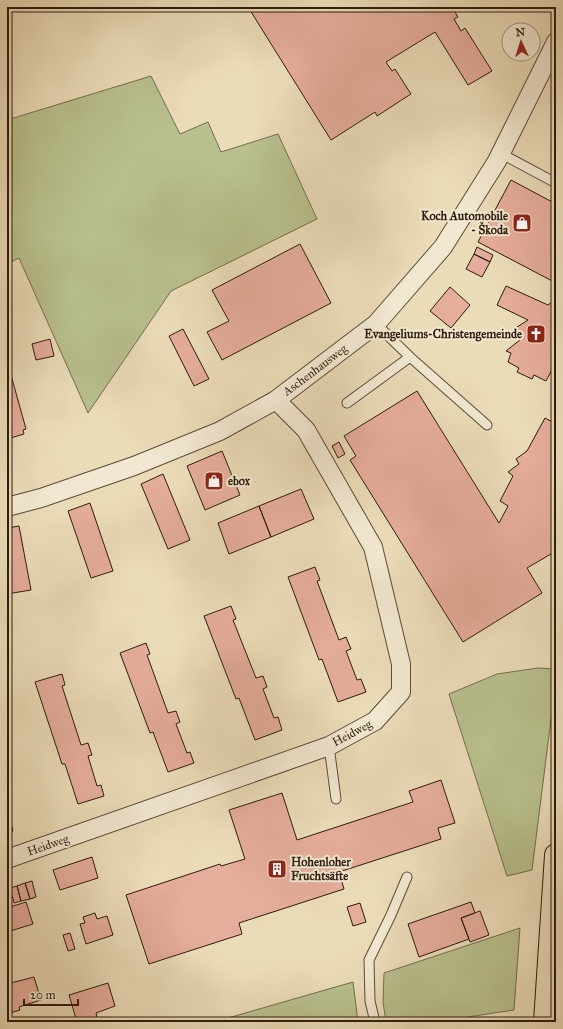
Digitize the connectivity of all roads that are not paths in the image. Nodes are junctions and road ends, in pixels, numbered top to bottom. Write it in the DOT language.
graph roads {
  1 [pos="556,42"];
  2 [pos="500,154"];
  3 [pos="556,183"];
  4 [pos="376,324"];
  5 [pos="410,357"];
  6 [pos="276,400"];
  7 [pos="347,403"];
  8 [pos="487,424"];
  9 [pos="7,507"];
  10 [pos="329,746"];
  11 [pos="336,799"];
  12 [pos="556,855"];
  13 [pos="7,859"];
  14 [pos="407,877"];
  15 [pos="375,1022"];
  16 [pos="544,1022"];
  1 -- 2 [label="street, Aschenhausweg"];
  2 -- 3 [label="lane"];
  2 -- 4 [label="street, Aschenhausweg"];
  4 -- 5 [label="lane"];
  4 -- 6 [label="street, Aschenhausweg"];
  5 -- 7 [label="lane"];
  5 -- 8 [label="lane"];
  6 -- 9 [label="street, Aschenhausweg"];
  6 -- 10 [label="street, Heidweg"];
  10 -- 11 [label="lane"];
  10 -- 13 [label="street, Heidweg"];
  12 -- 16 [label="main road"];
  14 -- 15 [label="lane"];
}
